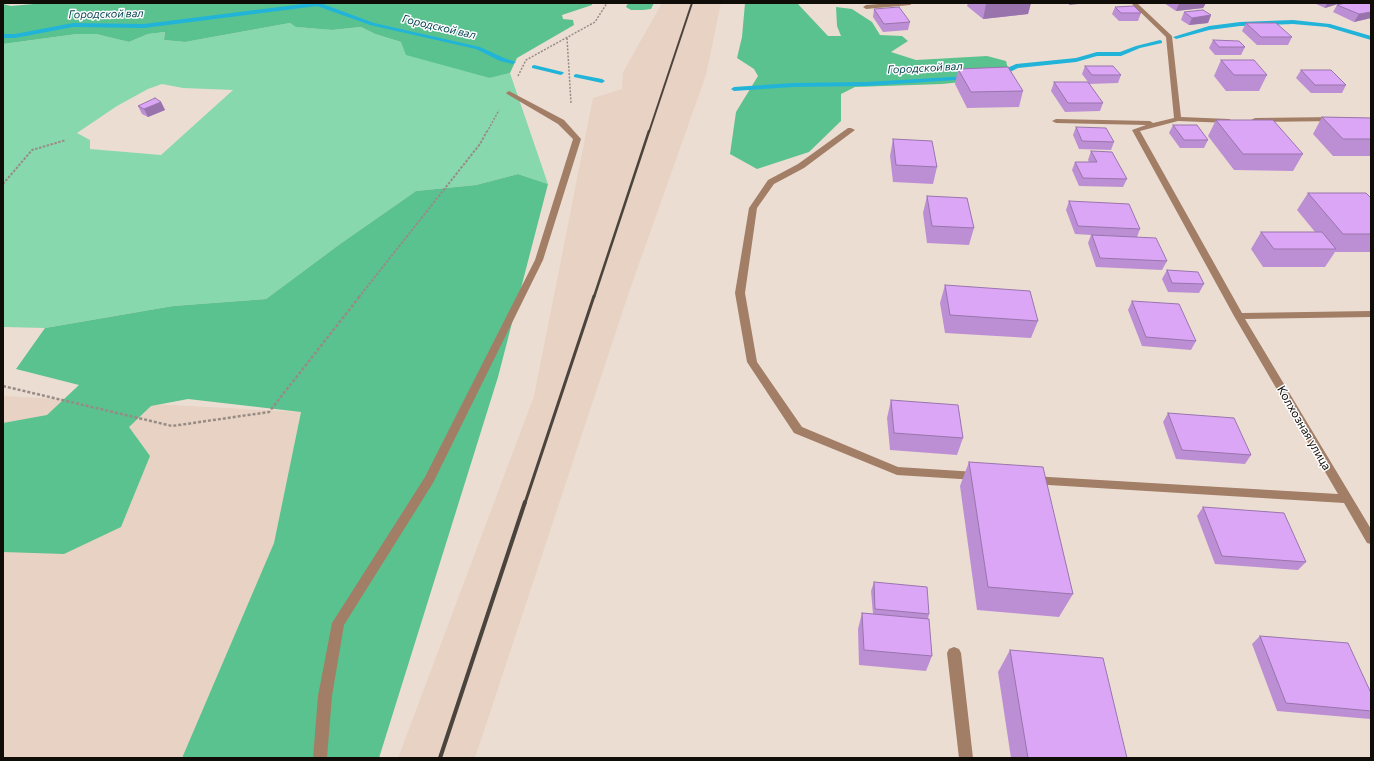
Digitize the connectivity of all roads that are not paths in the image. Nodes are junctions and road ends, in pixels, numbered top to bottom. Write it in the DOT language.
graph roads {
  1 [pos="910,3"];
  2 [pos="1134,3"];
  3 [pos="866,7"];
  4 [pos="509,93"];
  5 [pos="1178,119"];
  6 [pos="1340,119"];
  7 [pos="1056,121"];
  8 [pos="1162,124"];
  9 [pos="851,130"];
  10 [pos="1371,314"];
  11 [pos="1239,316"];
  12 [pos="984,477"];
  13 [pos="1023,479"];
  14 [pos="1346,499"];
  15 [pos="1371,539"];
  16 [pos="954,653"];
  17 [pos="320,758"];
  18 [pos="966,758"];
  1 -- 3 [label="street"];
  2 -- 5 [label="street"];
  4 -- 17 [label="street"];
  5 -- 6 [label="street"];
  5 -- 8 [label="street, Колхозная улица"];
  7 -- 8 [label="street"];
  8 -- 11 [label="street, Колхозная улица"];
  9 -- 12 [label="street"];
  10 -- 11 [label="street"];
  11 -- 14 [label="street, Колхозная улица"];
  13 -- 14 [label="street"];
  14 -- 15 [label="street, Колхозная улица"];
  16 -- 18 [label="street"];
}
